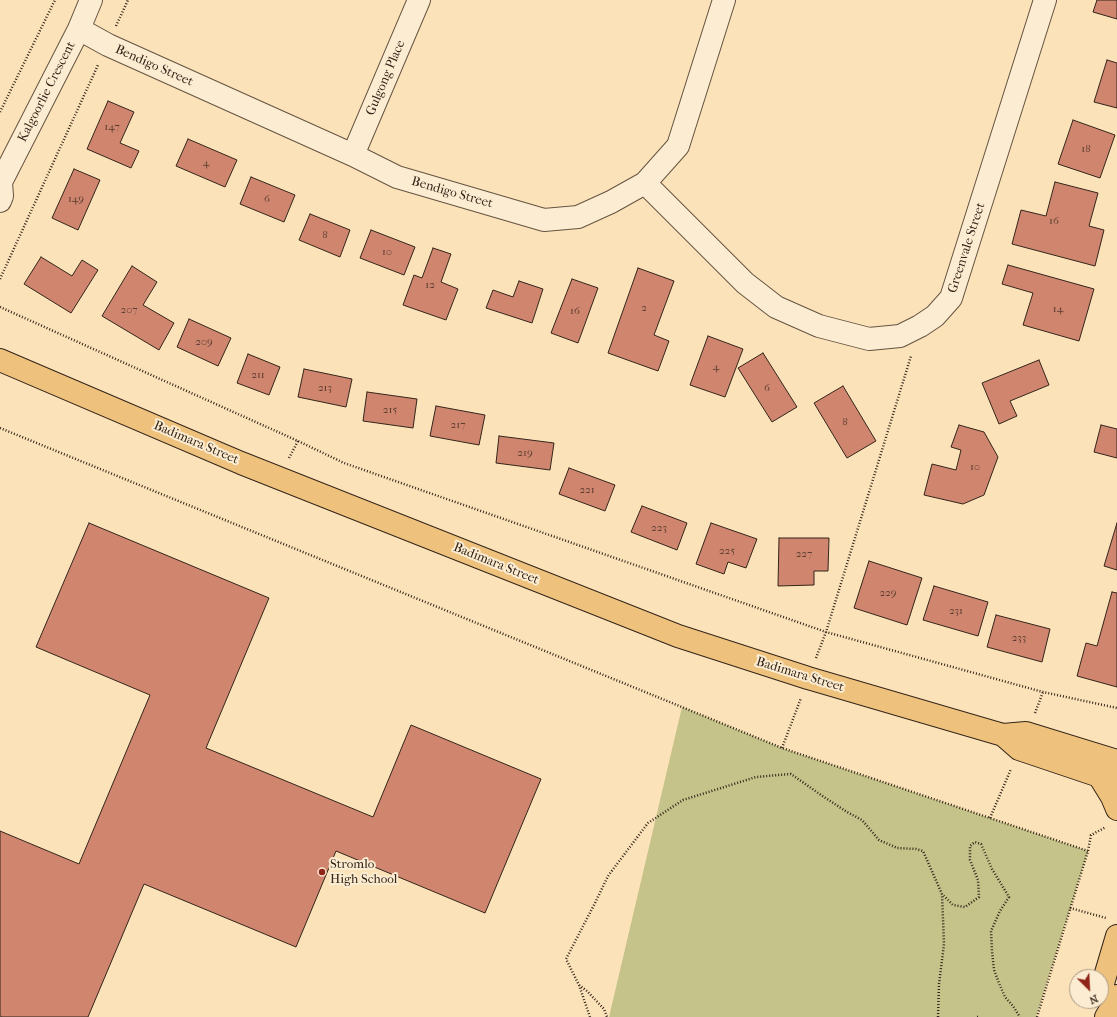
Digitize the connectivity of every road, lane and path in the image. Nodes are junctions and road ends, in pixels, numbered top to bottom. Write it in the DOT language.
graph roads {
  1 [pos="55,0"];
  2 [pos="91,0"];
  3 [pos="128,0"];
  4 [pos="419,0"];
  5 [pos="724,0"];
  6 [pos="1044,0"];
  7 [pos="79,29"];
  8 [pos="108,45"];
  9 [pos="0,112"];
  10 [pos="353,155"];
  11 [pos="645,183"];
  12 [pos="0,189"];
  13 [pos="0,279"];
  14 [pos="0,307"];
  15 [pos="920,326"];
  16 [pos="0,359"];
  17 [pos="0,428"];
  18 [pos="298,441"];
  19 [pos="288,459"];
  20 [pos="826,632"];
  21 [pos="808,678"];
  22 [pos="1117,708"];
  23 [pos="782,748"];
  24 [pos="1111,766"];
  25 [pos="1117,808"];
  26 [pos="1091,835"];
  27 [pos="1088,851"];
  28 [pos="942,894"];
  29 [pos="1070,908"];
  30 [pos="1114,927"];
  31 [pos="1105,969"];
  32 [pos="579,985"];
  33 [pos="1117,996"];
  34 [pos="590,1017"];
  35 [pos="607,1017"];
  36 [pos="938,1017"];
  37 [pos="1020,1017"];
  38 [pos="1037,1017"];
  39 [pos="1106,1017"];
  1 -- 9 [label="path"];
  2 -- 7 [label="street, Kalgoorlie Crescent"];
  3 -- 8 [label="path"];
  4 -- 10 [label="street, Gulgong Place"];
  5 -- 11 [label="street, Bendigo Street"];
  6 -- 15 [label="street, Greenvale Street"];
  7 -- 8 [label="street, Bendigo Street"];
  7 -- 12 [label="street, Kalgoorlie Crescent"];
  8 -- 10 [label="street, Bendigo Street"];
  8 -- 13 [label="path"];
  10 -- 11 [label="street, Bendigo Street"];
  11 -- 15 [label="street, Greenvale Street"];
  14 -- 18 [label="path"];
  15 -- 20 [label="path"];
  16 -- 21 [label="main road, Badimara Street"];
  17 -- 23 [label="path"];
  18 -- 19 [label="path"];
  18 -- 20 [label="path"];
  20 -- 21 [label="path"];
  20 -- 22 [label="path"];
  21 -- 23 [label="path"];
  21 -- 24 [label="main road, Badimara Street"];
  23 -- 27 [label="path"];
  24 -- 25 [label="main road"];
  26 -- 27 [label="path"];
  27 -- 29 [label="path"];
  28 -- 32 [label="path"];
  28 -- 36 [label="path"];
  28 -- 37 [label="path"];
  29 -- 30 [label="path"];
  29 -- 38 [label="path"];
  30 -- 31 [label="main road"];
  32 -- 34 [label="path"];
  32 -- 35 [label="path"];
  33 -- 39 [label="main road"];
}
